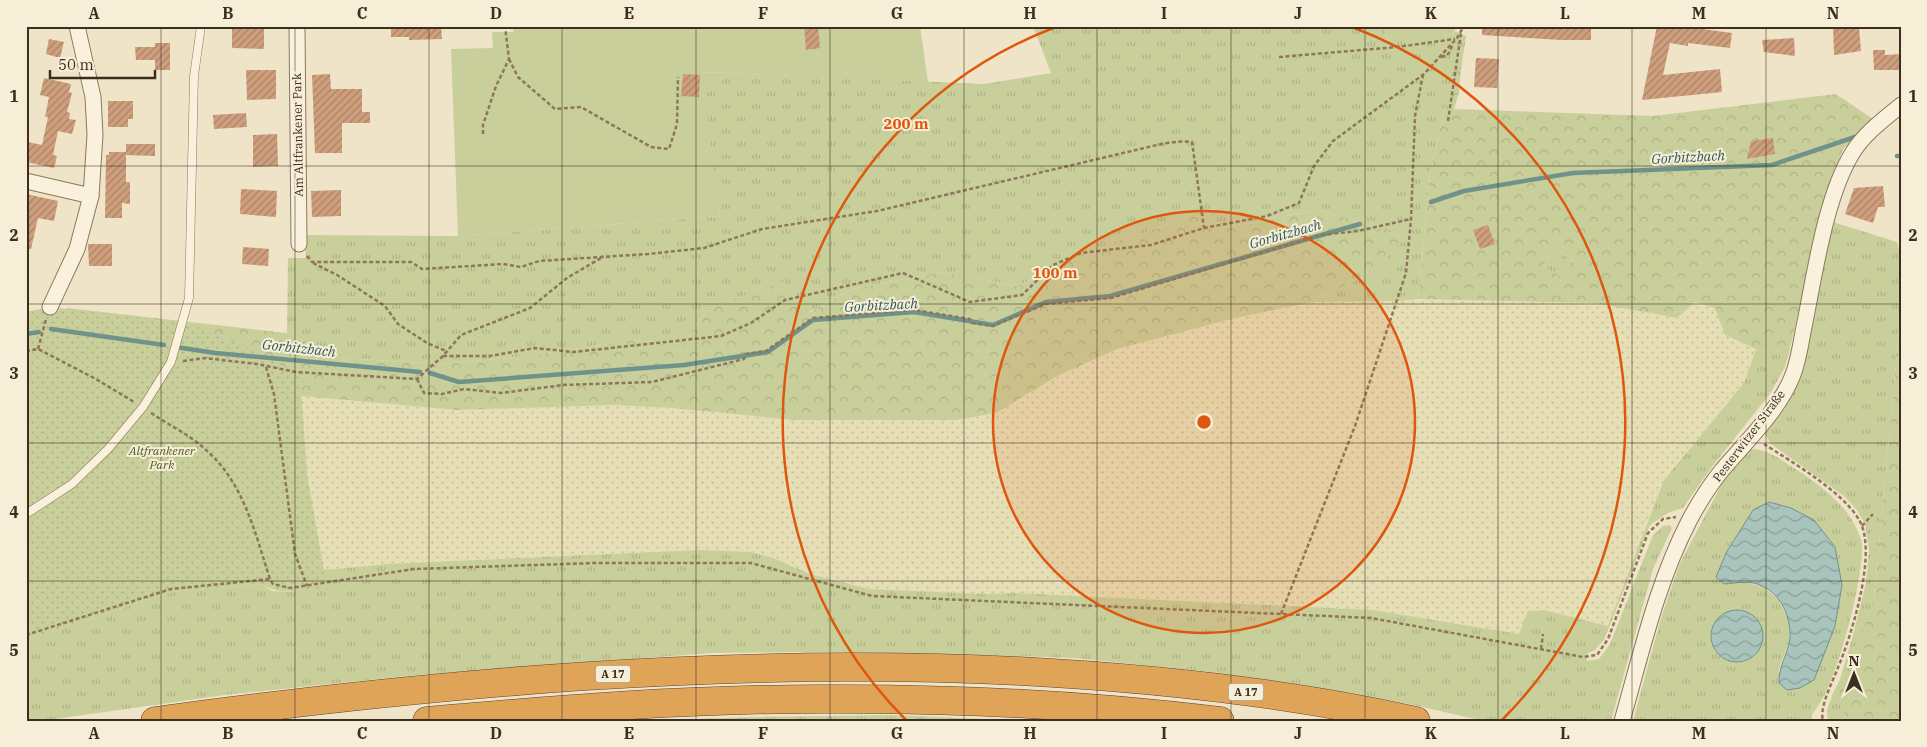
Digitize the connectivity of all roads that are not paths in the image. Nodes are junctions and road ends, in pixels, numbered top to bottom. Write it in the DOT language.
graph roads {
  1 [pos="77,26"];
  2 [pos="201,26"];
  3 [pos="297,26"];
  4 [pos="1901,105"];
  5 [pos="26,181"];
  6 [pos="91,196"];
  7 [pos="299,244"];
  8 [pos="50,307"];
  9 [pos="26,514"];
  10 [pos="156,721"];
  11 [pos="427,721"];
  12 [pos="1220,721"];
  13 [pos="1416,721"];
  14 [pos="1622,721"];
  1 -- 6 [label="street"];
  2 -- 9 [label="lane"];
  3 -- 7 [label="street, Am Altfrankener Park"];
  4 -- 14 [label="street, Pesterwitzer Straße"];
  5 -- 6 [label="street"];
  6 -- 8 [label="street"];
  10 -- 13 [label="highway, A 17"];
  11 -- 12 [label="highway"];
}
